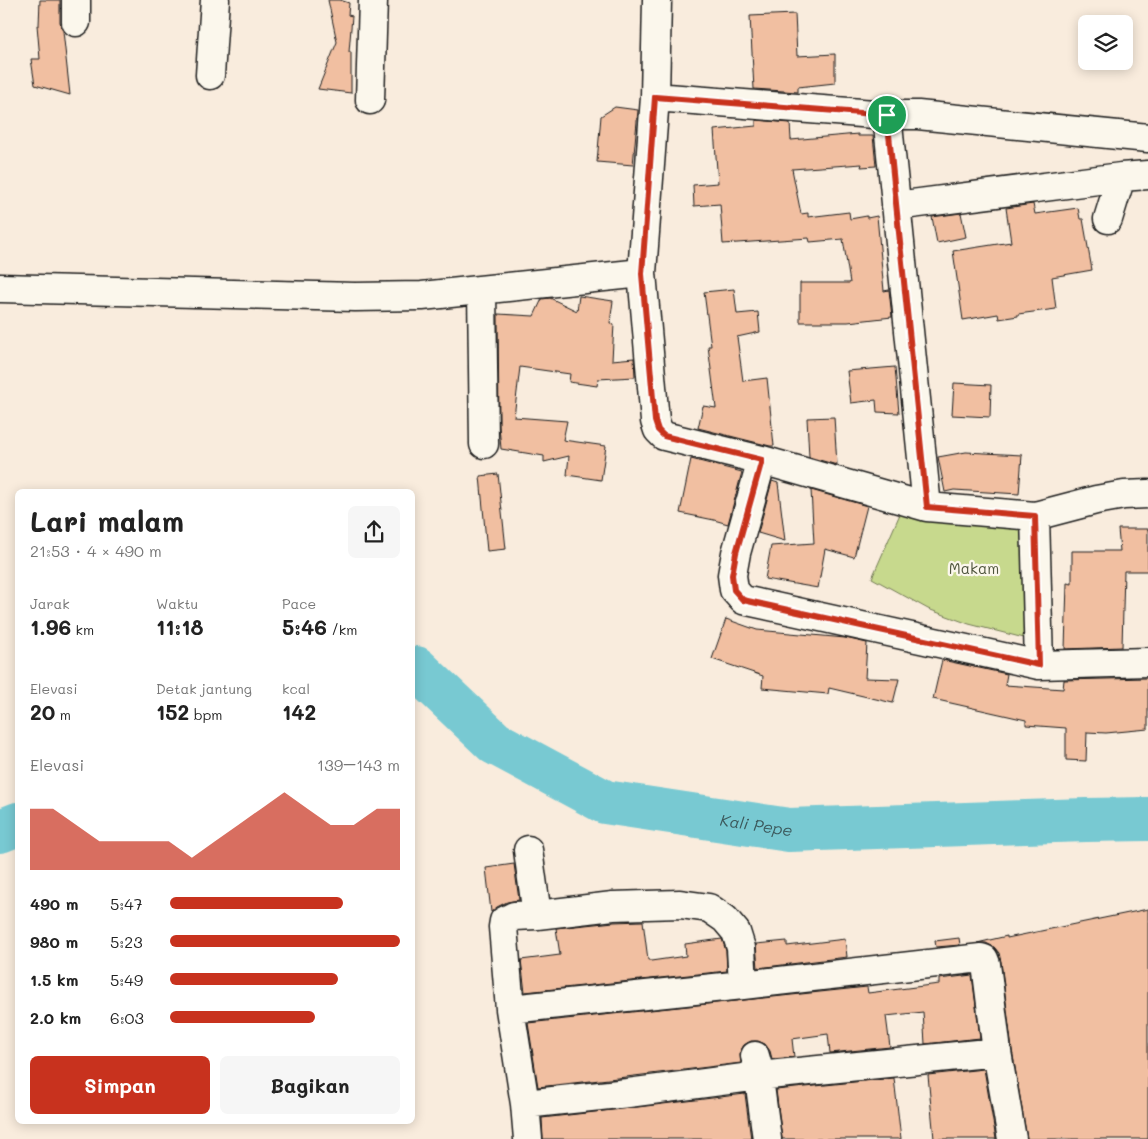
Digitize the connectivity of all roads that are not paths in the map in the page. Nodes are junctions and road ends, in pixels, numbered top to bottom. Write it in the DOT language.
graph roads {
  1 [pos="215,0"];
  2 [pos="373,0"];
  3 [pos="657,0"];
  4 [pos="210,75"];
  5 [pos="655,97"];
  6 [pos="370,100"];
  7 [pos="887,115"];
  8 [pos="1148,138"];
  9 [pos="1148,175"];
  10 [pos="1121,177"];
  11 [pos="896,206"];
  12 [pos="1108,219"];
  13 [pos="642,274"];
  14 [pos="0,288"];
  15 [pos="482,290"];
  16 [pos="484,444"];
  17 [pos="762,460"];
  18 [pos="1148,494"];
  19 [pos="927,507"];
  20 [pos="1035,516"];
  21 [pos="1148,662"];
  22 [pos="1039,665"];
  23 [pos="528,850"];
  24 [pos="537,915"];
  25 [pos="743,985"];
  26 [pos="510,1009"];
  27 [pos="997,1052"];
  28 [pos="757,1066"];
  29 [pos="525,1104"];
  30 [pos="528,1139"];
  31 [pos="767,1139"];
  32 [pos="1012,1139"];
  1 -- 4 [label="street"];
  2 -- 6 [label="street"];
  3 -- 5 [label="street"];
  5 -- 7 [label="street"];
  5 -- 13 [label="street"];
  7 -- 8 [label="street"];
  7 -- 11 [label="street"];
  9 -- 10 [label="street"];
  10 -- 11 [label="street"];
  10 -- 12 [label="street"];
  11 -- 19 [label="street"];
  13 -- 15 [label="street"];
  13 -- 17 [label="street"];
  14 -- 15 [label="street"];
  15 -- 16 [label="street"];
  17 -- 19 [label="street"];
  17 -- 22 [label="street"];
  18 -- 20 [label="street"];
  19 -- 20 [label="street"];
  20 -- 22 [label="street"];
  21 -- 22 [label="street"];
  23 -- 24 [label="street"];
  24 -- 25 [label="street"];
  24 -- 26 [label="street"];
  25 -- 26 [label="street"];
  25 -- 27 [label="street"];
  26 -- 29 [label="street"];
  27 -- 28 [label="street"];
  27 -- 32 [label="street"];
  28 -- 29 [label="street"];
  28 -- 31 [label="street"];
  29 -- 30 [label="street"];
}
